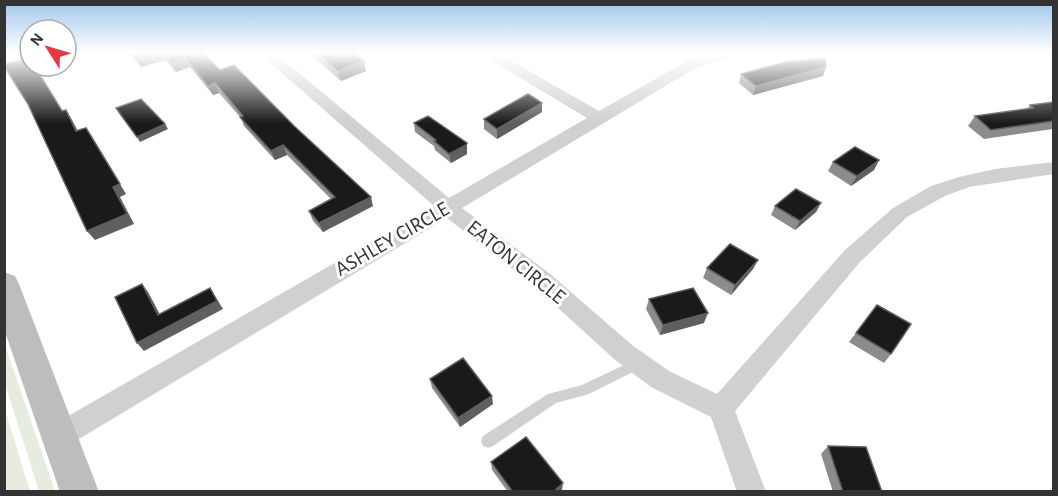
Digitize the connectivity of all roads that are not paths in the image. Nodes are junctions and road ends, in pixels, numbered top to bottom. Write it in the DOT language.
graph roads {
  1 [pos="293,76"];
  2 [pos="526,76"];
  3 [pos="671,76"];
  4 [pos="599,118"];
  5 [pos="1053,168"];
  6 [pos="447,207"];
  7 [pos="4,284"];
  8 [pos="639,363"];
  9 [pos="721,409"];
  10 [pos="59,436"];
  11 [pos="488,441"];
  12 [pos="80,492"];
  13 [pos="752,492"];
  1 -- 6 [label="street, EATON CIRCLE"];
  2 -- 4 [label="street"];
  3 -- 4 [label="street, ASHLEY CIRCLE"];
  4 -- 6 [label="street, ASHLEY CIRCLE"];
  5 -- 9 [label="street"];
  6 -- 8 [label="street, EATON CIRCLE"];
  6 -- 10 [label="street, ASHLEY CIRCLE"];
  7 -- 10 [label="street"];
  8 -- 9 [label="street, EATON CIRCLE"];
  8 -- 11 [label="lane"];
  9 -- 13 [label="street"];
  10 -- 12 [label="street"];
}
